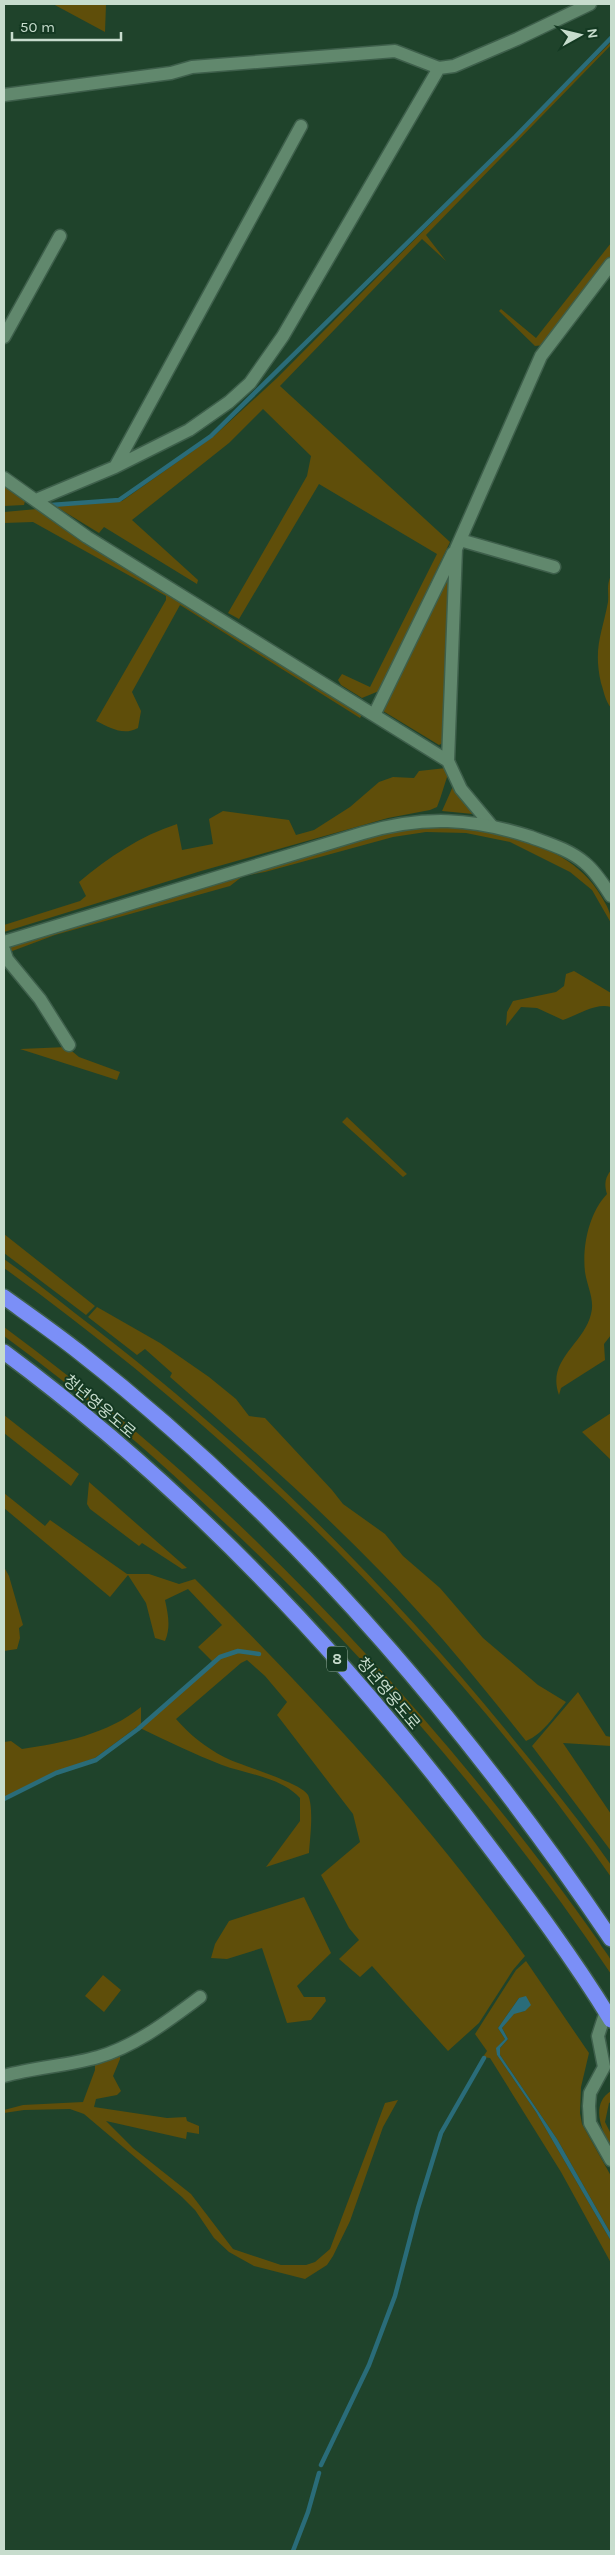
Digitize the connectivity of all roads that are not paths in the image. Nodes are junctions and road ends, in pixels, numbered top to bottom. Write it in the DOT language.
graph roads {
  1 [pos="590,4"];
  2 [pos="439,68"];
  3 [pos="4,95"];
  4 [pos="301,126"];
  5 [pos="60,236"];
  6 [pos="611,264"];
  7 [pos="4,337"];
  8 [pos="115,467"];
  9 [pos="4,478"];
  10 [pos="36,500"];
  11 [pos="458,544"];
  12 [pos="554,567"];
  13 [pos="374,715"];
  14 [pos="448,761"];
  15 [pos="491,825"];
  16 [pos="611,896"];
  17 [pos="4,942"];
  18 [pos="4,950"];
  19 [pos="69,1044"];
  20 [pos="4,1296"];
  21 [pos="4,1352"];
  22 [pos="611,1939"];
  23 [pos="200,1997"];
  24 [pos="609,2016"];
  25 [pos="4,2076"];
  26 [pos="611,2160"];
  1 -- 2 [label="street"];
  2 -- 3 [label="street"];
  2 -- 8 [label="street"];
  4 -- 8 [label="street"];
  5 -- 7 [label="street"];
  6 -- 11 [label="street"];
  8 -- 10 [label="street"];
  9 -- 10 [label="street"];
  10 -- 13 [label="street"];
  11 -- 12 [label="street"];
  11 -- 13 [label="street"];
  11 -- 14 [label="street"];
  13 -- 14 [label="street"];
  14 -- 15 [label="street"];
  15 -- 16 [label="street"];
  15 -- 17 [label="street"];
  18 -- 19 [label="street"];
  20 -- 22 [label="highway, 청년영웅도로"];
  21 -- 24 [label="highway, 청년영웅도로 / 8"];
  23 -- 25 [label="street"];
  24 -- 26 [label="street"];
}
